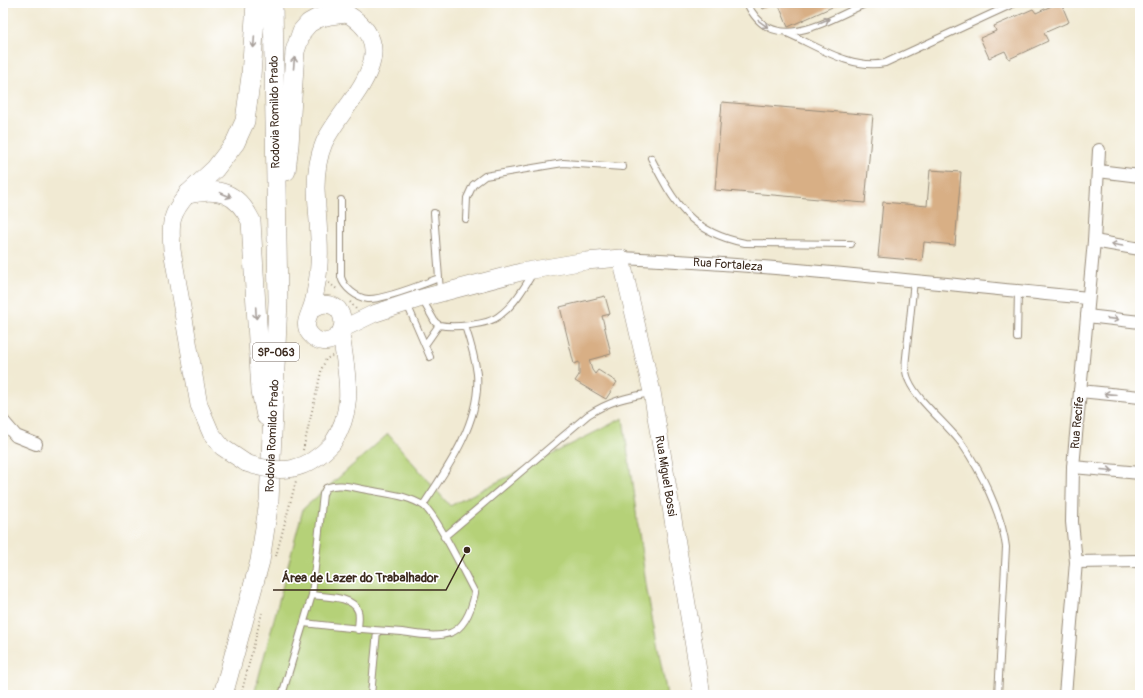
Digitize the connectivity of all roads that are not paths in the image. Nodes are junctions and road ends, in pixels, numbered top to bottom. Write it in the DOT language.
graph roads {
  1 [pos="256,3"];
  2 [pos="273,3"];
  3 [pos="280,3"];
  4 [pos="747,3"];
  5 [pos="867,3"];
  6 [pos="1015,3"];
  7 [pos="341,8"];
  8 [pos="788,33"];
  9 [pos="1099,150"];
  10 [pos="651,158"];
  11 [pos="623,167"];
  12 [pos="1098,171"];
  13 [pos="1140,176"];
  14 [pos="188,194"];
  15 [pos="282,200"];
  16 [pos="341,200"];
  17 [pos="434,213"];
  18 [pos="466,219"];
  19 [pos="1094,241"];
  20 [pos="851,244"];
  21 [pos="1140,249"];
  22 [pos="621,258"];
  23 [pos="535,270"];
  24 [pos="319,274"];
  25 [pos="914,281"];
  26 [pos="440,286"];
  27 [pos="1018,291"];
  28 [pos="1088,298"];
  29 [pos="414,300"];
  30 [pos="336,307"];
  31 [pos="311,310"];
  32 [pos="373,314"];
  33 [pos="1087,316"];
  34 [pos="1140,322"];
  35 [pos="439,325"];
  36 [pos="465,326"];
  37 [pos="342,331"];
  38 [pos="1017,338"];
  39 [pos="322,341"];
  40 [pos="425,345"];
  41 [pos="430,357"];
  42 [pos="348,383"];
  43 [pos="1080,391"];
  44 [pos="652,392"];
  45 [pos="1140,398"];
  46 [pos="3,421"];
  47 [pos="272,441"];
  48 [pos="36,444"];
  49 [pos="1073,467"];
  50 [pos="1140,473"];
  51 [pos="423,506"];
  52 [pos="444,537"];
  53 [pos="1140,561"];
  54 [pos="1076,562"];
  55 [pos="312,595"];
  56 [pos="304,624"];
  57 [pos="358,630"];
  58 [pos="377,630"];
  59 [pos="223,695"];
  60 [pos="230,695"];
  61 [pos="282,695"];
  62 [pos="371,695"];
  63 [pos="702,695"];
  64 [pos="998,695"];
  65 [pos="1065,695"];
  1 -- 14 [label="main road, one-way"];
  2 -- 47 [label="main road, Rodovia Romildo Prado / SP-063"];
  3 -- 15 [label="main road, Rodovia Romildo Prado / SP-063"];
  4 -- 8 [label="lane, one-way"];
  8 -- 5 [label="lane, one-way"];
  6 -- 8 [label="lane"];
  15 -- 7 [label="main road, one-way"];
  7 -- 24 [label="main road"];
  9 -- 12 [label="street, Rua Recife"];
  10 -- 20 [label="lane"];
  11 -- 18 [label="lane"];
  12 -- 13 [label="street"];
  12 -- 19 [label="street, Rua Recife"];
  14 -- 42 [label="main road, bridge"];
  14 -- 47 [label="main road, one-way"];
  15 -- 60 [label="main road, Rodovia Romildo Prado / SP-063"];
  16 -- 26 [label="lane"];
  17 -- 26 [label="lane"];
  21 -- 19 [label="street, one-way"];
  19 -- 28 [label="street, Rua Recife"];
  22 -- 23 [label="main road, Rua Fortaleza"];
  22 -- 25 [label="street, Rua Fortaleza"];
  22 -- 44 [label="main road, Rua Miguel Bossi"];
  23 -- 26 [label="main road, Rua Fortaleza"];
  23 -- 36 [label="lane"];
  24 -- 30 [label="main road"];
  24 -- 31 [label="main road"];
  25 -- 27 [label="street, Rua Fortaleza"];
  25 -- 64 [label="lane"];
  26 -- 29 [label="main road, Rua Fortaleza"];
  27 -- 28 [label="street, Rua Fortaleza"];
  27 -- 38 [label="lane"];
  28 -- 33 [label="street, Rua Recife"];
  29 -- 32 [label="main road, Rua Fortaleza"];
  29 -- 35 [label="lane"];
  29 -- 40 [label="lane"];
  30 -- 31 [label="main road"];
  30 -- 32 [label="main road, Rua Fortaleza"];
  30 -- 37 [label="main road"];
  31 -- 39 [label="main road"];
  32 -- 37 [label="main road, Rua Fortaleza"];
  33 -- 34 [label="street, one-way"];
  33 -- 43 [label="street, Rua Recife"];
  35 -- 36 [label="lane"];
  35 -- 40 [label="lane"];
  36 -- 51 [label="lane"];
  37 -- 39 [label="main road"];
  37 -- 42 [label="main road"];
  39 -- 42 [label="main road"];
  40 -- 41 [label="lane"];
  45 -- 43 [label="street, one-way"];
  43 -- 49 [label="street, Rua Recife"];
  44 -- 52 [label="lane"];
  44 -- 63 [label="main road, Rua Miguel Bossi"];
  46 -- 48 [label="street"];
  47 -- 59 [label="main road, Rodovia Romildo Prado / SP-063"];
  49 -- 50 [label="street, one-way"];
  49 -- 54 [label="street, Rua Recife"];
  51 -- 52 [label="lane"];
  51 -- 55 [label="lane"];
  52 -- 58 [label="lane"];
  53 -- 54 [label="street"];
  54 -- 65 [label="street, Rua Recife"];
  55 -- 56 [label="lane"];
  55 -- 57 [label="lane"];
  56 -- 57 [label="lane"];
  56 -- 61 [label="lane"];
  57 -- 58 [label="lane"];
  58 -- 62 [label="lane"];
}
